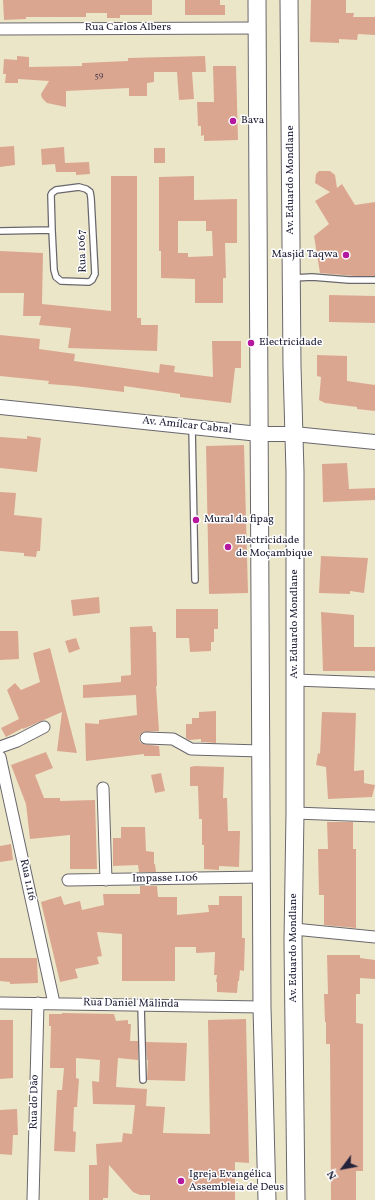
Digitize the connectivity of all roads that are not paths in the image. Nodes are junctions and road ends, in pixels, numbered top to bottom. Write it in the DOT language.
graph roads {
  1 [pos="257,0"];
  2 [pos="289,0"];
  3 [pos="257,28"];
  4 [pos="0,29"];
  5 [pos="52,230"];
  6 [pos="0,231"];
  7 [pos="291,278"];
  8 [pos="375,280"];
  9 [pos="0,407"];
  10 [pos="192,426"];
  11 [pos="259,434"];
  12 [pos="294,434"];
  13 [pos="375,442"];
  14 [pos="195,580"];
  15 [pos="295,680"];
  16 [pos="375,683"];
  17 [pos="44,727"];
  18 [pos="146,738"];
  19 [pos="0,747"];
  20 [pos="261,751"];
  21 [pos="0,758"];
  22 [pos="103,788"];
  23 [pos="295,813"];
  24 [pos="375,816"];
  25 [pos="262,878"];
  26 [pos="68,880"];
  27 [pos="106,880"];
  28 [pos="294,929"];
  29 [pos="375,937"];
  30 [pos="0,1003"];
  31 [pos="38,1003"];
  32 [pos="54,1003"];
  33 [pos="141,1005"];
  34 [pos="262,1007"];
  35 [pos="143,1080"];
  36 [pos="33,1200"];
  37 [pos="267,1200"];
  38 [pos="296,1200"];
  1 -- 3 [label="main road"];
  2 -- 7 [label="main road, Av. Eduardo Mondlane"];
  3 -- 4 [label="street, Rua Carlos Albers"];
  3 -- 11 [label="main road"];
  5 -- 5 [label="lane, Rua 1067"];
  5 -- 6 [label="lane"];
  7 -- 8 [label="lane"];
  7 -- 12 [label="main road, Av. Eduardo Mondlane"];
  9 -- 10 [label="street, Av. Amílcar Cabral"];
  10 -- 11 [label="street, Av. Amílcar Cabral"];
  10 -- 14 [label="lane"];
  11 -- 12 [label="street, Av. Amílcar Cabral"];
  11 -- 20 [label="main road"];
  12 -- 13 [label="street, Av. Amílcar Cabral"];
  12 -- 15 [label="main road, Av. Eduardo Mondlane"];
  15 -- 16 [label="street"];
  15 -- 23 [label="main road, Av. Eduardo Mondlane"];
  17 -- 19 [label="street"];
  18 -- 20 [label="street"];
  20 -- 25 [label="main road"];
  21 -- 32 [label="street, Rua 1.116"];
  22 -- 27 [label="street"];
  23 -- 24 [label="street"];
  23 -- 28 [label="main road, Av. Eduardo Mondlane"];
  25 -- 27 [label="street, Impasse 1.106"];
  25 -- 34 [label="main road"];
  26 -- 27 [label="street, Impasse 1.106"];
  28 -- 29 [label="street"];
  28 -- 38 [label="main road, Av. Eduardo Mondlane"];
  30 -- 31 [label="street, Rua Daniel Malinda"];
  31 -- 32 [label="street, Rua Daniel Malinda"];
  31 -- 36 [label="street, Rua do Dão"];
  32 -- 33 [label="street, Rua Daniel Malinda"];
  33 -- 34 [label="street, Rua Daniel Malinda"];
  33 -- 35 [label="lane"];
  34 -- 37 [label="main road"];
}
